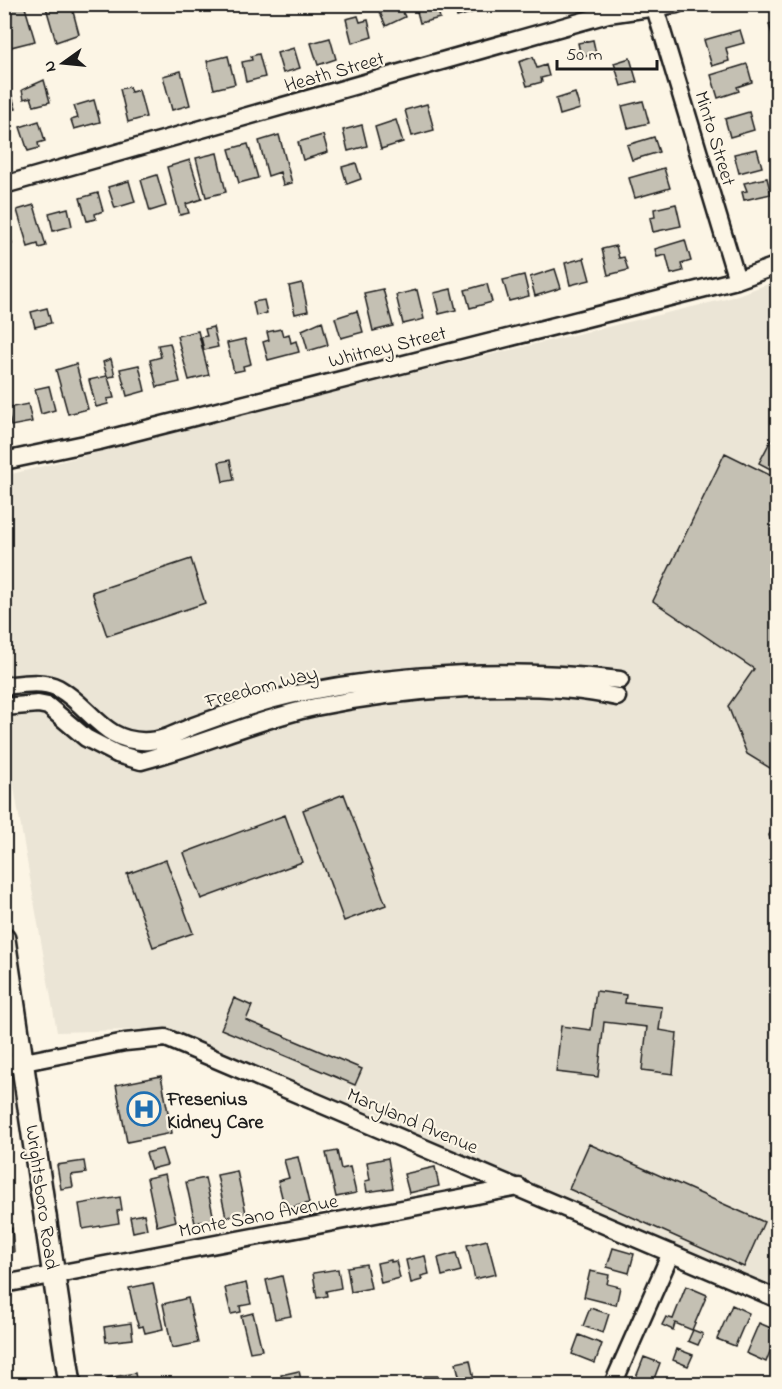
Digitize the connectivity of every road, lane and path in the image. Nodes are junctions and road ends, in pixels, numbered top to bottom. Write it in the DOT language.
graph roads {
  1 [pos="677,4"];
  2 [pos="655,8"];
  3 [pos="4,185"];
  4 [pos="777,265"];
  5 [pos="736,280"];
  6 [pos="4,461"];
  7 [pos="620,680"];
  8 [pos="4,686"];
  9 [pos="618,697"];
  10 [pos="4,707"];
  11 [pos="4,939"];
  12 [pos="14,1064"];
  13 [pos="519,1187"];
  14 [pos="671,1253"];
  15 [pos="54,1275"];
  16 [pos="4,1284"];
  17 [pos="777,1299"];
  18 [pos="70,1384"];
  19 [pos="613,1384"];
  1 -- 2 [label="street, Heath Street"];
  2 -- 3 [label="street, Heath Street"];
  2 -- 5 [label="street, Minto Street"];
  4 -- 5 [label="street, Whitney Street"];
  5 -- 6 [label="street, Whitney Street"];
  7 -- 8 [label="street, Freedom Way"];
  9 -- 10 [label="street, Freedom Way"];
  11 -- 12 [label="main road, Wrightsboro Road"];
  12 -- 13 [label="street, Maryland Avenue"];
  12 -- 15 [label="main road, Wrightsboro Road"];
  13 -- 14 [label="street, Maryland Avenue"];
  13 -- 15 [label="street, Monte Sano Avenue"];
  14 -- 17 [label="street, Maryland Avenue"];
  14 -- 19 [label="street"];
  15 -- 16 [label="street, Monte Sano Avenue"];
  15 -- 18 [label="main road, Wrightsboro Road"];
}
